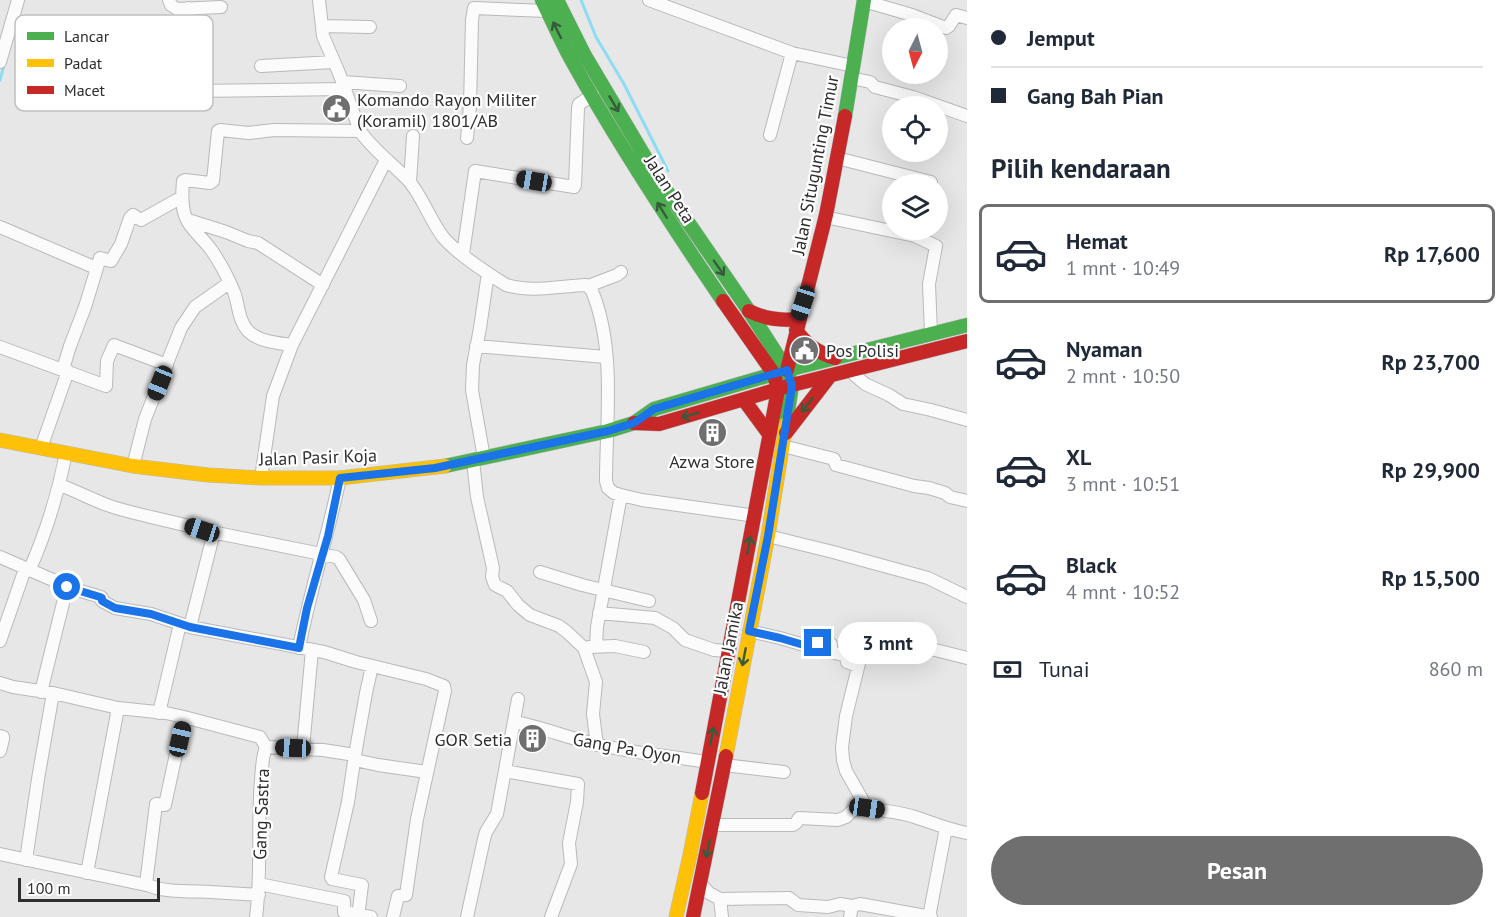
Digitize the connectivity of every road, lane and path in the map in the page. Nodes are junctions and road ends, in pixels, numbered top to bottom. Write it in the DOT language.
graph roads {
  1 [pos="18,0"];
  2 [pos="169,0"];
  3 [pos="319,0"];
  4 [pos="557,0"];
  5 [pos="649,0"];
  6 [pos="864,1"];
  7 [pos="545,5"];
  8 [pos="220,7"];
  9 [pos="188,8"];
  10 [pos="188,15"];
  11 [pos="967,18"];
  12 [pos="322,26"];
  13 [pos="370,27"];
  14 [pos="792,53"];
  15 [pos="578,57"];
  16 [pos="0,62"];
  17 [pos="334,62"];
  18 [pos="261,66"];
  19 [pos="852,72"];
  20 [pos="344,86"];
  21 [pos="400,86"];
  22 [pos="213,90"];
  23 [pos="592,95"];
  24 [pos="967,116"];
  25 [pos="360,131"];
  26 [pos="770,135"];
  27 [pos="413,136"];
  28 [pos="467,138"];
  29 [pos="837,158"];
  30 [pos="386,160"];
  31 [pos="900,174"];
  32 [pos="410,183"];
  33 [pos="182,197"];
  34 [pos="825,217"];
  35 [pos="186,220"];
  36 [pos="0,227"];
  37 [pos="463,254"];
  38 [pos="96,268"];
  39 [pos="621,272"];
  40 [pos="488,273"];
  41 [pos="229,283"];
  42 [pos="323,285"];
  43 [pos="588,286"];
  44 [pos="749,311"];
  45 [pos="797,324"];
  46 [pos="967,325"];
  47 [pos="931,333"];
  48 [pos="967,341"];
  49 [pos="292,345"];
  50 [pos="755,345"];
  51 [pos="477,346"];
  52 [pos="0,347"];
  53 [pos="606,357"];
  54 [pos="836,358"];
  55 [pos="167,365"];
  56 [pos="65,370"];
  57 [pos="850,371"];
  58 [pos="780,372"];
  59 [pos="830,376"];
  60 [pos="792,386"];
  61 [pos="734,387"];
  62 [pos="778,390"];
  63 [pos="744,400"];
  64 [pos="967,420"];
  65 [pos="634,423"];
  66 [pos="608,431"];
  67 [pos="769,434"];
  68 [pos="0,440"];
  69 [pos="784,440"];
  70 [pos="41,448"];
  71 [pos="66,453"];
  72 [pos="478,459"];
  73 [pos="134,466"];
  74 [pos="261,478"];
  75 [pos="340,478"];
  76 [pos="60,485"];
  77 [pos="621,495"];
  78 [pos="967,501"];
  79 [pos="755,515"];
  80 [pos="214,532"];
  81 [pos="768,536"];
  82 [pos="322,554"];
  83 [pos="0,558"];
  84 [pos="27,570"];
  85 [pos="540,572"];
  86 [pos="67,587"];
  87 [pos="603,590"];
  88 [pos="967,597"];
  89 [pos="649,601"];
  90 [pos="599,613"];
  91 [pos="371,621"];
  92 [pos="185,625"];
  93 [pos="749,631"];
  94 [pos="0,641"];
  95 [pos="590,647"];
  96 [pos="299,648"];
  97 [pos="312,650"];
  98 [pos="728,651"];
  99 [pos="644,652"];
  100 [pos="967,658"];
  101 [pos="372,666"];
  102 [pos="858,666"];
  103 [pos="0,683"];
  104 [pos="47,692"];
  105 [pos="518,699"];
  106 [pos="118,708"];
  107 [pos="159,713"];
  108 [pos="184,717"];
  109 [pos="514,722"];
  110 [pos="0,736"];
  111 [pos="597,745"];
  112 [pos="266,747"];
  113 [pos="303,748"];
  114 [pos="0,751"];
  115 [pos="355,758"];
  116 [pos="707,762"];
  117 [pos="724,765"];
  118 [pos="505,771"];
  119 [pos="427,772"];
  120 [pos="784,772"];
  121 [pos="867,808"];
  122 [pos="713,825"];
  123 [pos="946,828"];
  124 [pos="967,833"];
  125 [pos="0,854"];
  126 [pos="26,860"];
  127 [pos="87,873"];
  128 [pos="701,884"];
  129 [pos="146,885"];
  130 [pos="259,890"];
  131 [pos="720,899"];
  132 [pos="851,912"];
  133 [pos="362,916"];
  134 [pos="256,917"];
  135 [pos="393,917"];
  136 [pos="468,917"];
  137 [pos="551,917"];
  138 [pos="676,917"];
  139 [pos="693,917"];
  140 [pos="722,917"];
  141 [pos="930,917"];
  1 -- 16 [label="street"];
  2 -- 9 [label="street"];
  3 -- 12 [label="street"];
  4 -- 15 [label="main road, Jalan Peta"];
  5 -- 14 [label="street"];
  6 -- 11 [label="street"];
  6 -- 19 [label="main road, Jalan Situgunting Timur"];
  15 -- 7 [label="main road, Jalan Peta, one-way"];
  7 -- 28 [label="street"];
  8 -- 9 [label="street"];
  9 -- 10 [label="street"];
  12 -- 13 [label="street"];
  12 -- 17 [label="street"];
  14 -- 19 [label="street"];
  14 -- 26 [label="street"];
  15 -- 23 [label="main road, Jalan Peta"];
  15 -- 44 [label="main road, Jalan Peta, one-way"];
  17 -- 18 [label="street"];
  17 -- 20 [label="street"];
  19 -- 24 [label="street"];
  19 -- 29 [label="main road, Jalan Situgunting Timur"];
  20 -- 21 [label="street"];
  20 -- 22 [label="street"];
  20 -- 25 [label="street"];
  23 -- 37 [label="street"];
  50 -- 23 [label="main road, Jalan Peta, one-way"];
  25 -- 30 [label="street"];
  25 -- 33 [label="street"];
  27 -- 32 [label="street"];
  29 -- 31 [label="street"];
  29 -- 34 [label="main road, Jalan Situgunting Timur"];
  30 -- 32 [label="street"];
  30 -- 42 [label="street"];
  32 -- 37 [label="street"];
  33 -- 35 [label="street"];
  33 -- 38 [label="street"];
  34 -- 45 [label="main road, Jalan Situgunting Timur"];
  34 -- 47 [label="street"];
  35 -- 41 [label="street"];
  35 -- 42 [label="street"];
  36 -- 38 [label="street"];
  37 -- 40 [label="street"];
  38 -- 56 [label="street"];
  39 -- 43 [label="street"];
  40 -- 43 [label="street"];
  40 -- 51 [label="street"];
  41 -- 49 [label="street"];
  41 -- 55 [label="street"];
  42 -- 49 [label="street"];
  43 -- 53 [label="street"];
  44 -- 45 [label="main road"];
  44 -- 58 [label="main road, Jalan Peta"];
  45 -- 54 [label="main road"];
  45 -- 58 [label="main road, Jalan Situgunting Timur"];
  46 -- 47 [label="main road, Jalan Pasir Koja"];
  47 -- 54 [label="main road, Jalan Pasir Koja"];
  48 -- 57 [label="main road, Jalan Pasir Koja"];
  49 -- 74 [label="street"];
  50 -- 58 [label="main road, Jalan Peta"];
  50 -- 61 [label="main road"];
  51 -- 53 [label="street"];
  51 -- 72 [label="street"];
  52 -- 56 [label="street"];
  53 -- 66 [label="street"];
  54 -- 58 [label="main road, Jalan Pasir Koja"];
  55 -- 56 [label="street"];
  55 -- 73 [label="street"];
  56 -- 70 [label="street"];
  57 -- 59 [label="main road, Jalan Pasir Koja"];
  57 -- 64 [label="street"];
  58 -- 60 [label="main road, Jalan Peta"];
  58 -- 61 [label="main road, Jalan Pasir Koja"];
  58 -- 62 [label="main road, Jalan Peta"];
  59 -- 60 [label="main road, Jalan Pasir Koja"];
  59 -- 69 [label="main road, one-way"];
  60 -- 62 [label="main road, Jalan Pasir Koja"];
  60 -- 69 [label="main road, Jalan Jamika"];
  61 -- 65 [label="main road, Jalan Pasir Koja"];
  62 -- 63 [label="main road, Jalan Pasir Koja"];
  62 -- 67 [label="main road, Jalan Jamika"];
  63 -- 65 [label="main road, Jalan Pasir Koja, one-way"];
  63 -- 67 [label="main road"];
  65 -- 66 [label="main road, Jalan Pasir Koja"];
  66 -- 72 [label="main road, Jalan Pasir Koja"];
  66 -- 77 [label="street"];
  67 -- 79 [label="main road, Jalan Jamika"];
  68 -- 70 [label="main road, Jalan Pasir Koja"];
  69 -- 78 [label="street"];
  69 -- 81 [label="main road, Jalan Jamika"];
  70 -- 71 [label="main road, Jalan Pasir Koja"];
  71 -- 73 [label="main road, Jalan Pasir Koja"];
  71 -- 76 [label="street"];
  72 -- 75 [label="main road, Jalan Pasir Koja"];
  72 -- 95 [label="street"];
  73 -- 74 [label="main road, Jalan Pasir Koja"];
  74 -- 75 [label="main road, Jalan Pasir Koja"];
  75 -- 82 [label="street"];
  76 -- 80 [label="street"];
  76 -- 84 [label="street"];
  77 -- 79 [label="street"];
  77 -- 87 [label="street"];
  98 -- 79 [label="main road, Jalan Jamika, one-way"];
  80 -- 82 [label="street"];
  80 -- 92 [label="street"];
  81 -- 88 [label="street"];
  81 -- 93 [label="main road, Jalan Jamika"];
  82 -- 91 [label="street"];
  82 -- 96 [label="street"];
  83 -- 84 [label="street"];
  84 -- 86 [label="street"];
  84 -- 94 [label="street"];
  85 -- 87 [label="street"];
  86 -- 92 [label="street"];
  86 -- 104 [label="street"];
  87 -- 89 [label="street"];
  87 -- 90 [label="street"];
  90 -- 95 [label="street"];
  90 -- 98 [label="street"];
  92 -- 96 [label="street"];
  92 -- 107 [label="street"];
  93 -- 102 [label="street"];
  93 -- 117 [label="main road, Jalan Jamika, one-way"];
  95 -- 99 [label="street"];
  95 -- 111 [label="street"];
  96 -- 97 [label="street"];
  97 -- 101 [label="street"];
  97 -- 113 [label="street"];
  116 -- 98 [label="main road, Jalan Jamika, one-way"];
  100 -- 102 [label="street"];
  101 -- 115 [label="street"];
  101 -- 119 [label="street"];
  102 -- 121 [label="street"];
  103 -- 104 [label="street"];
  104 -- 106 [label="street"];
  104 -- 126 [label="street"];
  105 -- 109 [label="street"];
  106 -- 107 [label="street"];
  106 -- 127 [label="street"];
  107 -- 108 [label="street"];
  108 -- 112 [label="street"];
  108 -- 129 [label="street"];
  109 -- 111 [label="street, Gang Pa. Oyon"];
  109 -- 118 [label="street"];
  110 -- 114 [label="street"];
  111 -- 116 [label="street, Gang Pa. Oyon"];
  112 -- 113 [label="street, Gang Sastra"];
  112 -- 130 [label="street, Gang Sastra"];
  113 -- 115 [label="street, Gang Sastra"];
  115 -- 119 [label="street, Gang Sastra"];
  115 -- 133 [label="street"];
  116 -- 138 [label="main road, Jalan Jamika"];
  117 -- 120 [label="street"];
  117 -- 122 [label="main road, Jalan Jamika"];
  118 -- 136 [label="street"];
  118 -- 137 [label="street"];
  119 -- 135 [label="street"];
  121 -- 122 [label="street"];
  121 -- 123 [label="street"];
  122 -- 128 [label="main road, Jalan Jamika, one-way"];
  123 -- 124 [label="street"];
  123 -- 141 [label="street"];
  125 -- 126 [label="street"];
  126 -- 127 [label="street"];
  127 -- 129 [label="street"];
  128 -- 131 [label="street"];
  128 -- 139 [label="main road, Jalan Jamika"];
  129 -- 130 [label="street"];
  130 -- 133 [label="street"];
  130 -- 134 [label="street, Gang Sastra"];
  131 -- 132 [label="street"];
  131 -- 140 [label="street"];
  132 -- 141 [label="street"];
}
